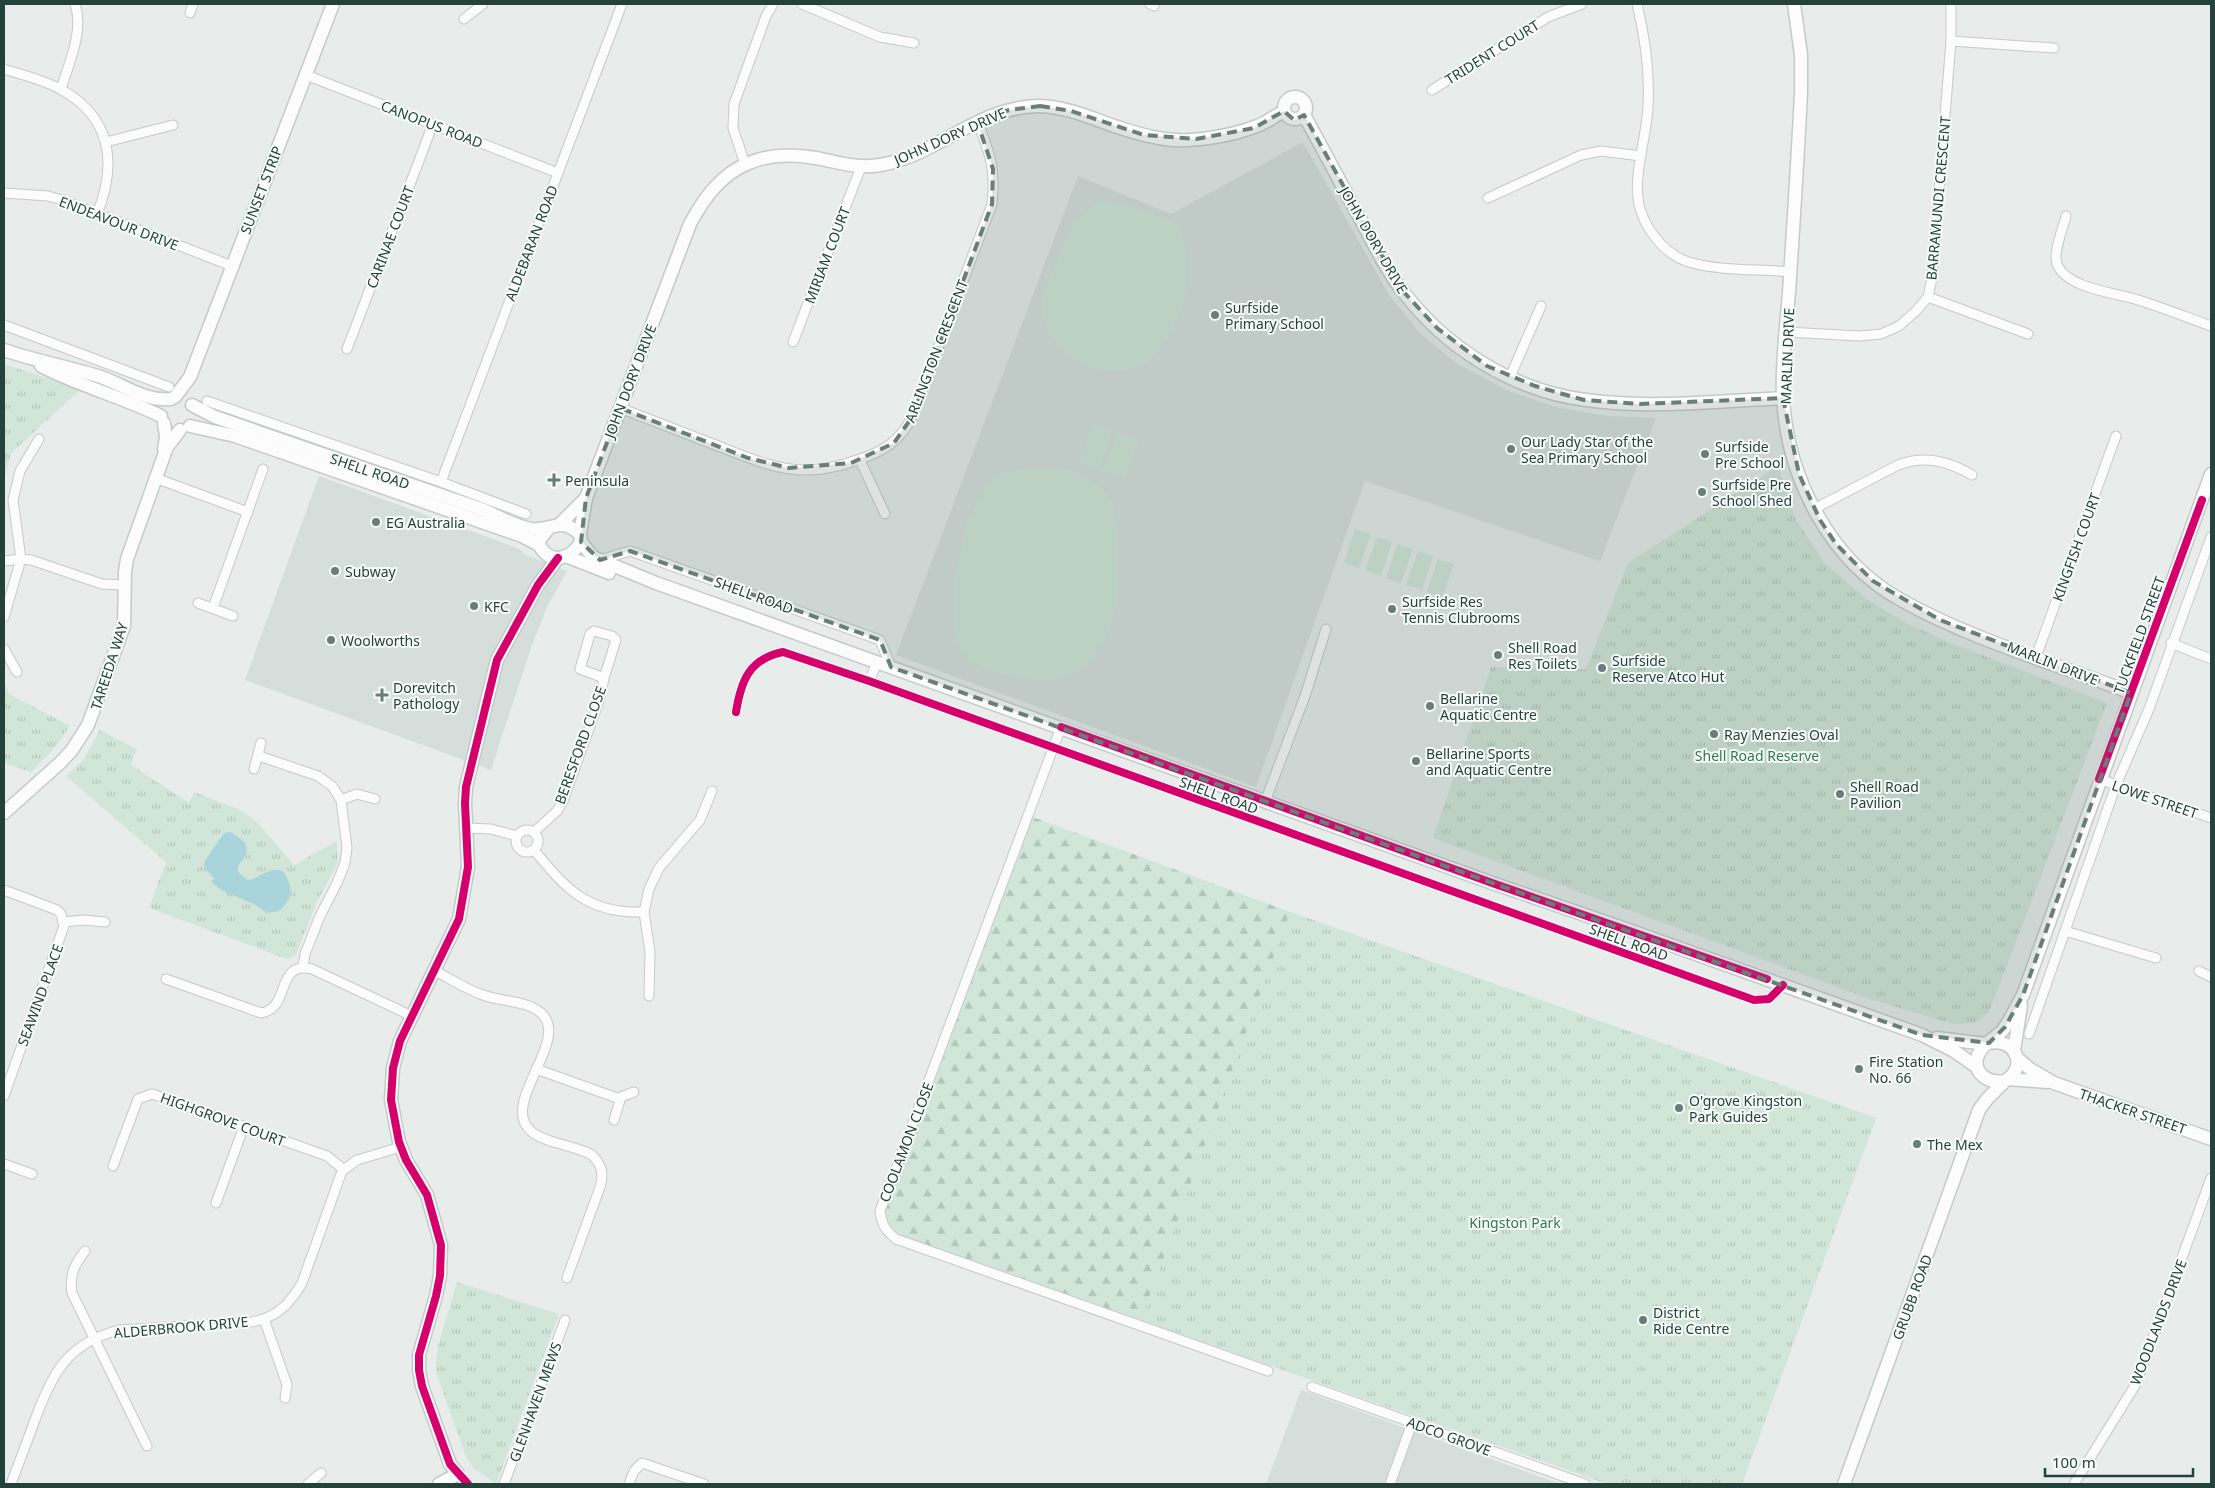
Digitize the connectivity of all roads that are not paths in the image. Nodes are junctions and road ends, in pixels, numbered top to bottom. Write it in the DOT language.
graph roads {
  1 [pos="75,4"];
  2 [pos="333,4"];
  3 [pos="483,4"];
  4 [pos="622,4"];
  5 [pos="773,4"];
  6 [pos="802,4"];
  7 [pos="1582,4"];
  8 [pos="1637,4"];
  9 [pos="1794,4"];
  10 [pos="1952,4"];
  11 [pos="464,19"];
  12 [pos="1951,42"];
  13 [pos="914,44"];
  14 [pos="2054,48"];
  15 [pos="4,69"];
  16 [pos="306,75"];
  17 [pos="61,89"];
  18 [pos="1432,90"];
  19 [pos="1284,111"];
  20 [pos="1304,115"];
  21 [pos="977,121"];
  22 [pos="433,124"];
  23 [pos="173,125"];
  24 [pos="106,142"];
  25 [pos="1641,156"];
  26 [pos="746,164"];
  27 [pos="862,167"];
  28 [pos="558,173"];
  29 [pos="4,192"];
  30 [pos="1488,198"];
  31 [pos="97,214"];
  32 [pos="2066,216"];
  33 [pos="232,266"];
  34 [pos="1790,272"];
  35 [pos="1928,297"];
  36 [pos="1541,306"];
  37 [pos="4,325"];
  38 [pos="2211,326"];
  39 [pos="1786,332"];
  40 [pos="2028,334"];
  41 [pos="793,342"];
  42 [pos="347,349"];
  43 [pos="4,350"];
  44 [pos="21,356"];
  45 [pos="1510,377"];
  46 [pos="179,397"];
  47 [pos="1783,398"];
  48 [pos="207,401"];
  49 [pos="620,408"];
  50 [pos="162,419"];
  51 [pos="185,428"];
  52 [pos="2116,436"];
  53 [pos="39,439"];
  54 [pos="162,459"];
  55 [pos="860,460"];
  56 [pos="335,465"];
  57 [pos="263,469"];
  58 [pos="1972,474"];
  59 [pos="2211,474"];
  60 [pos="155,478"];
  61 [pos="441,482"];
  62 [pos="586,498"];
  63 [pos="2206,502"];
  64 [pos="1814,509"];
  65 [pos="248,512"];
  66 [pos="526,514"];
  67 [pos="885,514"];
  68 [pos="554,527"];
  69 [pos="2211,537"];
  70 [pos="581,538"];
  71 [pos="540,548"];
  72 [pos="563,558"];
  73 [pos="21,559"];
  74 [pos="600,560"];
  75 [pos="4,561"];
  76 [pos="656,583"];
  77 [pos="124,585"];
  78 [pos="538,585"];
  79 [pos="198,603"];
  80 [pos="213,608"];
  81 [pos="233,616"];
  82 [pos="4,617"];
  83 [pos="1326,629"];
  84 [pos="2171,643"];
  85 [pos="4,649"];
  86 [pos="2036,657"];
  87 [pos="2211,659"];
  88 [pos="877,663"];
  89 [pos="891,667"];
  90 [pos="17,672"];
  91 [pos="604,678"];
  92 [pos="869,681"];
  93 [pos="2131,693"];
  94 [pos="736,712"];
  95 [pos="1061,728"];
  96 [pos="261,743"];
  97 [pos="1054,749"];
  98 [pos="259,756"];
  99 [pos="254,768"];
  100 [pos="2099,780"];
  101 [pos="2116,785"];
  102 [pos="712,791"];
  103 [pos="375,799"];
  104 [pos="341,800"];
  105 [pos="1265,802"];
  106 [pos="4,813"];
  107 [pos="2211,818"];
  108 [pos="466,828"];
  109 [pos="534,832"];
  110 [pos="517,836"];
  111 [pos="534,850"];
  112 [pos="4,890"];
  113 [pos="644,912"];
  114 [pos="64,922"];
  115 [pos="105,922"];
  116 [pos="2065,931"];
  117 [pos="2156,958"];
  118 [pos="303,967"];
  119 [pos="435,971"];
  120 [pos="2199,972"];
  121 [pos="2211,977"];
  122 [pos="166,979"];
  123 [pos="1783,985"];
  124 [pos="649,996"];
  125 [pos="2022,996"];
  126 [pos="412,1016"];
  127 [pos="2029,1034"];
  128 [pos="1922,1035"];
  129 [pos="1988,1044"];
  130 [pos="2016,1054"];
  131 [pos="536,1069"];
  132 [pos="1979,1071"];
  133 [pos="2007,1080"];
  134 [pos="2054,1083"];
  135 [pos="634,1092"];
  136 [pos="4,1096"];
  137 [pos="620,1099"];
  138 [pos="1979,1110"];
  139 [pos="614,1120"];
  140 [pos="244,1126"];
  141 [pos="2211,1139"];
  142 [pos="401,1147"];
  143 [pos="4,1164"];
  144 [pos="113,1166"];
  145 [pos="343,1169"];
  146 [pos="32,1174"];
  147 [pos="2211,1178"];
  148 [pos="216,1203"];
  149 [pos="85,1251"];
  150 [pos="568,1278"];
  151 [pos="264,1319"];
  152 [pos="565,1320"];
  153 [pos="93,1339"];
  154 [pos="1268,1371"];
  155 [pos="1312,1387"];
  156 [pos="285,1398"];
  157 [pos="1412,1423"];
  158 [pos="147,1446"];
  159 [pos="320,1473"];
  160 [pos="458,1474"];
  161 [pos="11,1484"];
  162 [pos="308,1484"];
  163 [pos="439,1484"];
  164 [pos="468,1484"];
  165 [pos="504,1484"];
  166 [pos="629,1484"];
  167 [pos="704,1484"];
  168 [pos="1390,1484"];
  169 [pos="1585,1484"];
  170 [pos="1844,1484"];
  171 [pos="2074,1484"];
  1 -- 17 [label="street"];
  2 -- 16 [label="street, SUNSET STRIP"];
  3 -- 11 [label="street"];
  4 -- 28 [label="street, ALDEBARAN ROAD"];
  5 -- 26 [label="street"];
  6 -- 13 [label="street"];
  7 -- 18 [label="street, TRIDENT COURT"];
  8 -- 25 [label="street"];
  9 -- 34 [label="street, MARLIN DRIVE"];
  10 -- 12 [label="street, BARRAMUNDI CRESCENT"];
  12 -- 14 [label="street"];
  12 -- 35 [label="street, BARRAMUNDI CRESCENT"];
  15 -- 17 [label="street"];
  16 -- 22 [label="street, CANOPUS ROAD"];
  16 -- 33 [label="street, SUNSET STRIP"];
  17 -- 24 [label="street"];
  19 -- 20 [label="street"];
  19 -- 20 [label="street"];
  19 -- 21 [label="street, JOHN DORY DRIVE"];
  20 -- 45 [label="street, JOHN DORY DRIVE"];
  21 -- 27 [label="street, JOHN DORY DRIVE"];
  21 -- 55 [label="street, ARLINGTON CRESCENT"];
  22 -- 28 [label="street, CANOPUS ROAD"];
  22 -- 42 [label="street, CARINAE COURT"];
  23 -- 24 [label="street"];
  24 -- 31 [label="street"];
  25 -- 30 [label="street"];
  25 -- 34 [label="street"];
  26 -- 27 [label="street, JOHN DORY DRIVE"];
  26 -- 49 [label="street, JOHN DORY DRIVE"];
  27 -- 41 [label="street, MIRIAM COURT"];
  28 -- 61 [label="street, ALDEBARAN ROAD"];
  29 -- 31 [label="street, ENDEAVOUR DRIVE"];
  31 -- 33 [label="street, ENDEAVOUR DRIVE"];
  32 -- 38 [label="street"];
  33 -- 46 [label="street, SUNSET STRIP"];
  34 -- 39 [label="street, MARLIN DRIVE"];
  35 -- 39 [label="street, BARRAMUNDI CRESCENT"];
  35 -- 40 [label="street"];
  36 -- 45 [label="street"];
  37 -- 46 [label="street, SHELL ROAD"];
  39 -- 47 [label="street, MARLIN DRIVE"];
  43 -- 44 [label="street, SHELL ROAD"];
  44 -- 46 [label="street, SHELL ROAD"];
  44 -- 50 [label="street, SHELL ROAD"];
  45 -- 47 [label="street, JOHN DORY DRIVE"];
  46 -- 50 [label="street"];
  46 -- 51 [label="street"];
  46 -- 56 [label="street, SHELL ROAD"];
  47 -- 64 [label="street, MARLIN DRIVE"];
  48 -- 61 [label="street, SHELL ROAD"];
  49 -- 55 [label="street, ARLINGTON CRESCENT"];
  49 -- 62 [label="street, JOHN DORY DRIVE"];
  50 -- 51 [label="street"];
  50 -- 54 [label="street, TAREEDA WAY"];
  51 -- 54 [label="street, TAREEDA WAY"];
  51 -- 56 [label="street, SHELL ROAD"];
  52 -- 86 [label="street, KINGFISH COURT"];
  53 -- 73 [label="street"];
  54 -- 60 [label="street, TAREEDA WAY"];
  55 -- 67 [label="street"];
  56 -- 68 [label="street, SHELL ROAD"];
  56 -- 71 [label="street, SHELL ROAD"];
  57 -- 65 [label="street"];
  58 -- 64 [label="street"];
  59 -- 63 [label="street, TUCKFIELD STREET"];
  60 -- 65 [label="street"];
  60 -- 77 [label="street, TAREEDA WAY"];
  61 -- 66 [label="street, SHELL ROAD"];
  62 -- 68 [label="street, JOHN DORY DRIVE"];
  62 -- 70 [label="street, JOHN DORY DRIVE"];
  63 -- 93 [label="street, TUCKFIELD STREET"];
  64 -- 86 [label="street, MARLIN DRIVE"];
  65 -- 80 [label="street"];
  68 -- 70 [label="street"];
  68 -- 71 [label="street"];
  69 -- 84 [label="street"];
  70 -- 72 [label="street"];
  70 -- 74 [label="street, SHELL ROAD"];
  71 -- 72 [label="street"];
  71 -- 78 [label="street"];
  72 -- 76 [label="street, SHELL ROAD"];
  72 -- 78 [label="street"];
  73 -- 75 [label="street"];
  73 -- 77 [label="street"];
  73 -- 82 [label="street"];
  74 -- 76 [label="street, SHELL ROAD"];
  74 -- 89 [label="street, SHELL ROAD"];
  76 -- 88 [label="street, SHELL ROAD"];
  77 -- 106 [label="street, TAREEDA WAY"];
  78 -- 108 [label="street"];
  79 -- 80 [label="street"];
  80 -- 81 [label="street"];
  83 -- 105 [label="street"];
  84 -- 87 [label="street"];
  84 -- 101 [label="street"];
  85 -- 90 [label="street"];
  86 -- 93 [label="street, MARLIN DRIVE"];
  88 -- 89 [label="street, SHELL ROAD"];
  88 -- 92 [label="street"];
  89 -- 95 [label="street, SHELL ROAD"];
  91 -- 91 [label="street, BERESFORD CLOSE"];
  91 -- 109 [label="street, BERESFORD CLOSE"];
  92 -- 94 [label="street, SHELL ROAD"];
  92 -- 97 [label="street, SHELL ROAD"];
  93 -- 100 [label="street, TUCKFIELD STREET"];
  95 -- 97 [label="street, COOLAMON CLOSE"];
  95 -- 105 [label="street, SHELL ROAD"];
  96 -- 98 [label="street"];
  97 -- 123 [label="street, SHELL ROAD"];
  97 -- 154 [label="street, COOLAMON CLOSE"];
  98 -- 99 [label="street"];
  98 -- 104 [label="street"];
  100 -- 101 [label="street, LOWE STREET"];
  100 -- 125 [label="street, TUCKFIELD STREET"];
  101 -- 107 [label="street, LOWE STREET"];
  101 -- 116 [label="street"];
  102 -- 113 [label="street"];
  103 -- 104 [label="street"];
  104 -- 118 [label="street"];
  105 -- 123 [label="street, SHELL ROAD"];
  108 -- 110 [label="street"];
  108 -- 119 [label="street"];
  109 -- 110 [label="street"];
  109 -- 111 [label="street"];
  110 -- 111 [label="street"];
  111 -- 113 [label="street"];
  112 -- 114 [label="street"];
  113 -- 124 [label="street"];
  114 -- 115 [label="street"];
  114 -- 136 [label="street, SEAWIND PLACE"];
  116 -- 117 [label="street"];
  116 -- 127 [label="street"];
  118 -- 122 [label="street"];
  118 -- 126 [label="street"];
  119 -- 126 [label="street"];
  119 -- 131 [label="street"];
  120 -- 121 [label="street"];
  123 -- 128 [label="street, SHELL ROAD"];
  125 -- 129 [label="street, TUCKFIELD STREET"];
  125 -- 130 [label="street, TUCKFIELD STREET"];
  126 -- 142 [label="street"];
  128 -- 129 [label="street, SHELL ROAD"];
  128 -- 132 [label="street, SHELL ROAD"];
  129 -- 130 [label="street"];
  129 -- 132 [label="street"];
  130 -- 133 [label="street"];
  130 -- 134 [label="street, THACKER STREET"];
  131 -- 137 [label="street"];
  131 -- 150 [label="street"];
  132 -- 133 [label="street"];
  132 -- 138 [label="street, GRUBB ROAD"];
  133 -- 134 [label="street, THACKER STREET"];
  133 -- 138 [label="street, GRUBB ROAD"];
  134 -- 141 [label="street, THACKER STREET"];
  135 -- 137 [label="street"];
  137 -- 139 [label="street"];
  138 -- 170 [label="street, GRUBB ROAD"];
  140 -- 144 [label="street, HIGHGROVE COURT"];
  140 -- 145 [label="street, HIGHGROVE COURT"];
  140 -- 148 [label="street"];
  142 -- 145 [label="street"];
  142 -- 160 [label="street"];
  143 -- 146 [label="street"];
  145 -- 151 [label="street, ALDERBROOK DRIVE"];
  147 -- 171 [label="street, WOODLANDS DRIVE"];
  149 -- 153 [label="street"];
  151 -- 153 [label="street, ALDERBROOK DRIVE"];
  151 -- 156 [label="street"];
  152 -- 165 [label="street, GLENHAVEN MEWS"];
  153 -- 158 [label="street"];
  153 -- 161 [label="street, ALDERBROOK DRIVE"];
  155 -- 157 [label="street, ADCO GROVE"];
  157 -- 168 [label="street"];
  157 -- 169 [label="street, ADCO GROVE"];
  159 -- 162 [label="street"];
  160 -- 163 [label="street"];
  160 -- 164 [label="street"];
  166 -- 167 [label="street"];
}
